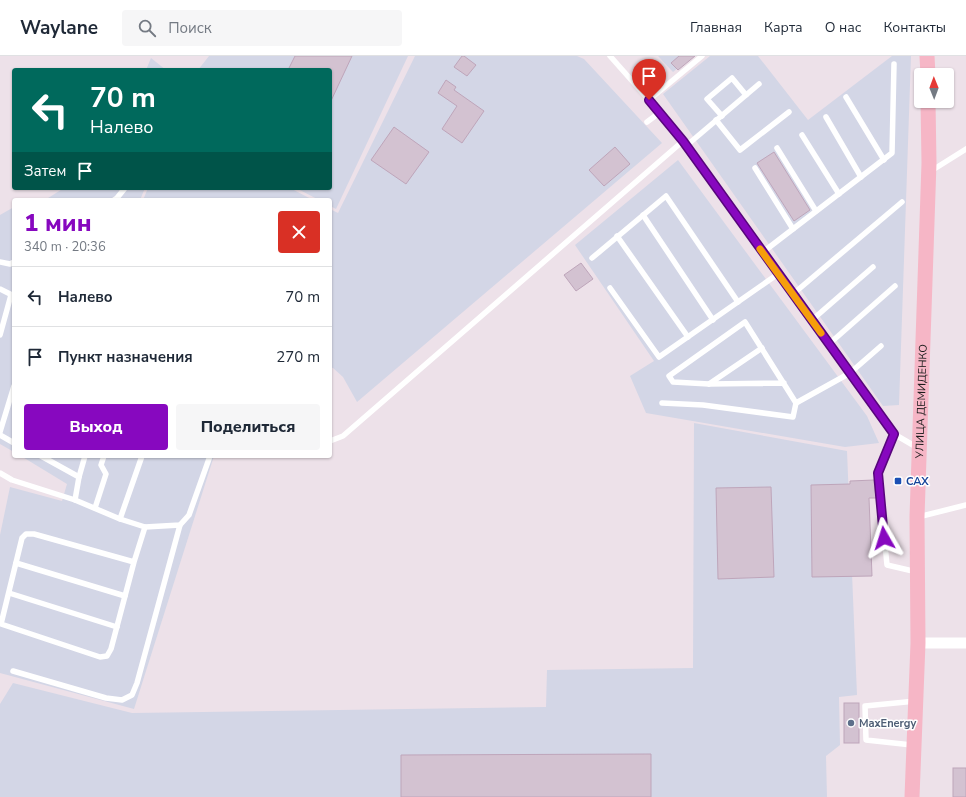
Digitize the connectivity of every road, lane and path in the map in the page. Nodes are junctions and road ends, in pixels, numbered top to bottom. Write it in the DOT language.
graph roads {
  1 [pos="610,56"];
  2 [pos="702,56"];
  3 [pos="928,56"];
  4 [pos="894,64"];
  5 [pos="928,68"];
  6 [pos="759,84"];
  7 [pos="746,95"];
  8 [pos="846,97"];
  9 [pos="649,100"];
  10 [pos="928,108"];
  11 [pos="789,112"];
  12 [pos="659,113"];
  13 [pos="722,116"];
  14 [pos="826,117"];
  15 [pos="716,120"];
  16 [pos="647,122"];
  17 [pos="802,135"];
  18 [pos="685,143"];
  19 [pos="777,148"];
  20 [pos="966,149"];
  21 [pos="884,160"];
  22 [pos="755,168"];
  23 [pos="929,172"];
  24 [pos="861,178"];
  25 [pos="123,190"];
  26 [pos="839,194"];
  27 [pos="117,198"];
  28 [pos="902,202"];
  29 [pos="816,211"];
  30 [pos="643,215"];
  31 [pos="793,229"];
  32 [pos="617,236"];
  33 [pos="763,252"];
  34 [pos="592,258"];
  35 [pos="0,262"];
  36 [pos="12,264"];
  37 [pos="873,267"];
  38 [pos="778,274"];
  39 [pos="895,286"];
  40 [pos="610,288"];
  41 [pos="0,289"];
  42 [pos="793,294"];
  43 [pos="12,295"];
  44 [pos="12,299"];
  45 [pos="738,302"];
  46 [pos="712,320"];
  47 [pos="812,320"];
  48 [pos="0,335"];
  49 [pos="688,337"];
  50 [pos="829,344"];
  51 [pos="881,346"];
  52 [pos="762,348"];
  53 [pos="850,373"];
  54 [pos="784,382"];
  55 [pos="709,384"];
  56 [pos="12,393"];
  57 [pos="796,403"];
  58 [pos="662,404"];
  59 [pos="0,434"];
  60 [pos="894,434"];
  61 [pos="332,440"];
  62 [pos="12,442"];
  63 [pos="920,449"];
  64 [pos="49,458"];
  65 [pos="84,458"];
  66 [pos="103,458"];
  67 [pos="141,458"];
  68 [pos="209,458"];
  69 [pos="0,473"];
  70 [pos="79,477"];
  71 [pos="75,500"];
  72 [pos="966,505"];
  73 [pos="95,508"];
  74 [pos="917,517"];
  75 [pos="120,519"];
  76 [pos="180,525"];
  77 [pos="145,527"];
  78 [pos="16,562"];
  79 [pos="134,562"];
  80 [pos="918,572"];
  81 [pos="9,593"];
  82 [pos="125,596"];
  83 [pos="117,627"];
  84 [pos="918,643"];
  85 [pos="966,643"];
  86 [pos="13,671"];
  87 [pos="916,701"];
  88 [pos="914,746"];
  89 [pos="912,797"];
  1 -- 9 [label="lane"];
  2 -- 9 [label="lane"];
  3 -- 5 [label="main road"];
  4 -- 21 [label="lane"];
  6 -- 7 [label="lane"];
  7 -- 13 [label="lane"];
  7 -- 13 [label="lane"];
  8 -- 21 [label="lane"];
  9 -- 12 [label="lane"];
  10 -- 23 [label="main road, УЛИЦА ДЕМИДЕНКО"];
  11 -- 15 [label="lane"];
  12 -- 16 [label="lane"];
  12 -- 18 [label="lane"];
  13 -- 15 [label="lane"];
  14 -- 24 [label="lane"];
  15 -- 18 [label="lane"];
  17 -- 26 [label="lane"];
  18 -- 33 [label="lane"];
  18 -- 61 [label="lane"];
  19 -- 29 [label="lane"];
  20 -- 23 [label="lane"];
  21 -- 24 [label="lane"];
  22 -- 31 [label="lane"];
  23 -- 63 [label="main road, УЛИЦА ДЕМИДЕНКО"];
  24 -- 26 [label="lane"];
  25 -- 27 [label="lane"];
  26 -- 29 [label="lane"];
  28 -- 42 [label="lane"];
  29 -- 31 [label="lane"];
  30 -- 32 [label="lane"];
  30 -- 45 [label="lane"];
  30 -- 46 [label="lane"];
  31 -- 33 [label="lane"];
  32 -- 34 [label="lane"];
  32 -- 49 [label="lane"];
  33 -- 38 [label="lane"];
  35 -- 36 [label="lane"];
  37 -- 47 [label="lane"];
  38 -- 42 [label="lane"];
  38 -- 45 [label="lane"];
  39 -- 50 [label="lane"];
  40 -- 49 [label="lane"];
  41 -- 43 [label="lane"];
  42 -- 47 [label="lane"];
  44 -- 48 [label="lane"];
  45 -- 46 [label="lane"];
  46 -- 49 [label="lane"];
  47 -- 50 [label="lane"];
  50 -- 53 [label="lane"];
  51 -- 53 [label="lane"];
  52 -- 54 [label="lane"];
  52 -- 55 [label="lane"];
  52 -- 55 [label="lane"];
  53 -- 57 [label="lane"];
  53 -- 60 [label="lane"];
  54 -- 55 [label="lane"];
  54 -- 57 [label="lane"];
  56 -- 59 [label="lane"];
  57 -- 58 [label="lane"];
  59 -- 62 [label="lane"];
  60 -- 63 [label="lane"];
  60 -- 80 [label="lane"];
  63 -- 74 [label="main road, УЛИЦА ДЕМИДЕНКО"];
  64 -- 70 [label="lane"];
  65 -- 70 [label="lane"];
  66 -- 73 [label="lane"];
  67 -- 75 [label="lane"];
  68 -- 76 [label="lane"];
  69 -- 71 [label="lane"];
  70 -- 71 [label="lane"];
  71 -- 73 [label="lane"];
  72 -- 74 [label="lane"];
  73 -- 75 [label="lane"];
  74 -- 80 [label="main road, УЛИЦА ДЕМИДЕНКО"];
  75 -- 77 [label="lane"];
  76 -- 77 [label="lane"];
  76 -- 86 [label="lane"];
  77 -- 79 [label="lane"];
  78 -- 79 [label="lane"];
  78 -- 81 [label="lane"];
  78 -- 82 [label="lane"];
  79 -- 82 [label="lane"];
  80 -- 84 [label="main road, УЛИЦА ДЕМИДЕНКО"];
  81 -- 83 [label="lane"];
  81 -- 83 [label="lane"];
  82 -- 83 [label="lane"];
  84 -- 85 [label="street"];
  84 -- 87 [label="main road, УЛИЦА ДЕМИДЕНКО"];
  87 -- 88 [label="main road, УЛИЦА ДЕМИДЕНКО"];
  87 -- 88 [label="lane"];
  88 -- 89 [label="main road, УЛИЦА ДЕМИДЕНКО"];
}
